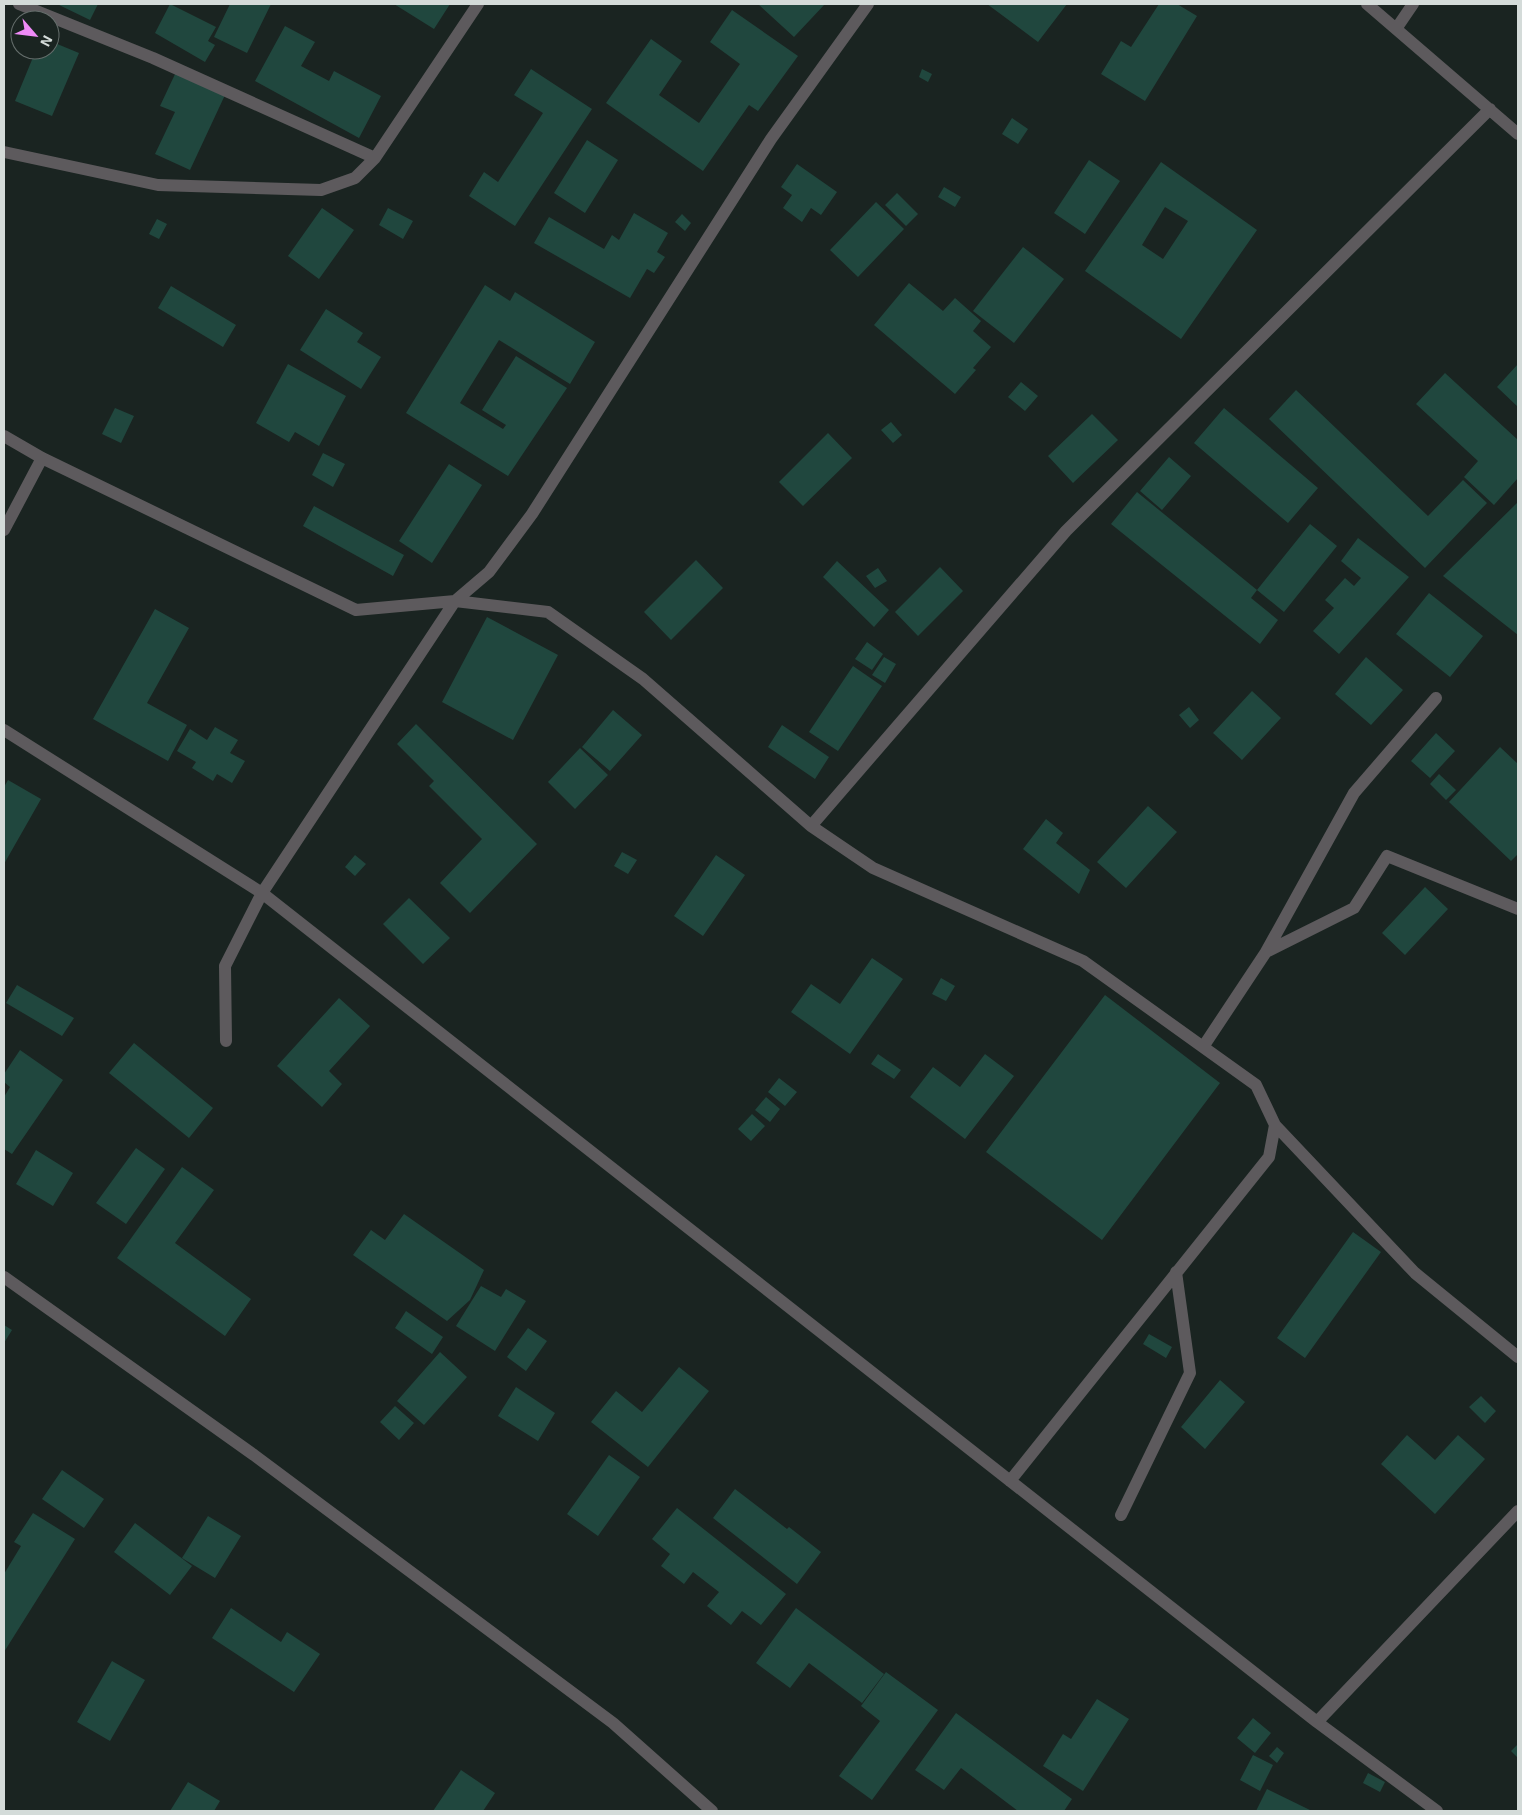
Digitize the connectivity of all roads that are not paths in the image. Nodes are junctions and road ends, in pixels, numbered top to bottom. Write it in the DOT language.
graph roads {
  1 [pos="19,4"];
  2 [pos="478,4"];
  3 [pos="868,4"];
  4 [pos="1367,4"];
  5 [pos="1413,4"];
  6 [pos="1396,28"];
  7 [pos="1490,110"];
  8 [pos="1518,134"];
  9 [pos="4,152"];
  10 [pos="375,158"];
  11 [pos="4,436"];
  12 [pos="42,458"];
  13 [pos="4,530"];
  14 [pos="456,601"];
  15 [pos="1436,698"];
  16 [pos="4,730"];
  17 [pos="811,826"];
  18 [pos="262,893"];
  19 [pos="1518,909"];
  20 [pos="1266,952"];
  21 [pos="226,1042"];
  22 [pos="1203,1046"];
  23 [pos="1275,1125"];
  24 [pos="1176,1272"];
  25 [pos="4,1277"];
  26 [pos="1518,1357"];
  27 [pos="1010,1480"];
  28 [pos="1518,1511"];
  29 [pos="1121,1515"];
  30 [pos="1317,1722"];
  31 [pos="712,1811"];
  32 [pos="1437,1811"];
  1 -- 10 [label="street"];
  2 -- 10 [label="street"];
  3 -- 14 [label="street"];
  4 -- 6 [label="street"];
  5 -- 6 [label="street"];
  6 -- 7 [label="street"];
  7 -- 8 [label="street"];
  7 -- 17 [label="street"];
  9 -- 10 [label="street"];
  11 -- 12 [label="street"];
  12 -- 13 [label="street"];
  12 -- 14 [label="street"];
  14 -- 17 [label="street"];
  14 -- 18 [label="street"];
  15 -- 20 [label="street"];
  16 -- 18 [label="street"];
  17 -- 22 [label="street"];
  18 -- 21 [label="street"];
  18 -- 27 [label="street"];
  19 -- 20 [label="street"];
  20 -- 22 [label="street"];
  22 -- 23 [label="street"];
  23 -- 24 [label="street"];
  23 -- 26 [label="street"];
  24 -- 27 [label="street"];
  24 -- 29 [label="street"];
  25 -- 31 [label="street"];
  27 -- 30 [label="street"];
  28 -- 30 [label="street"];
  30 -- 32 [label="street"];
}
